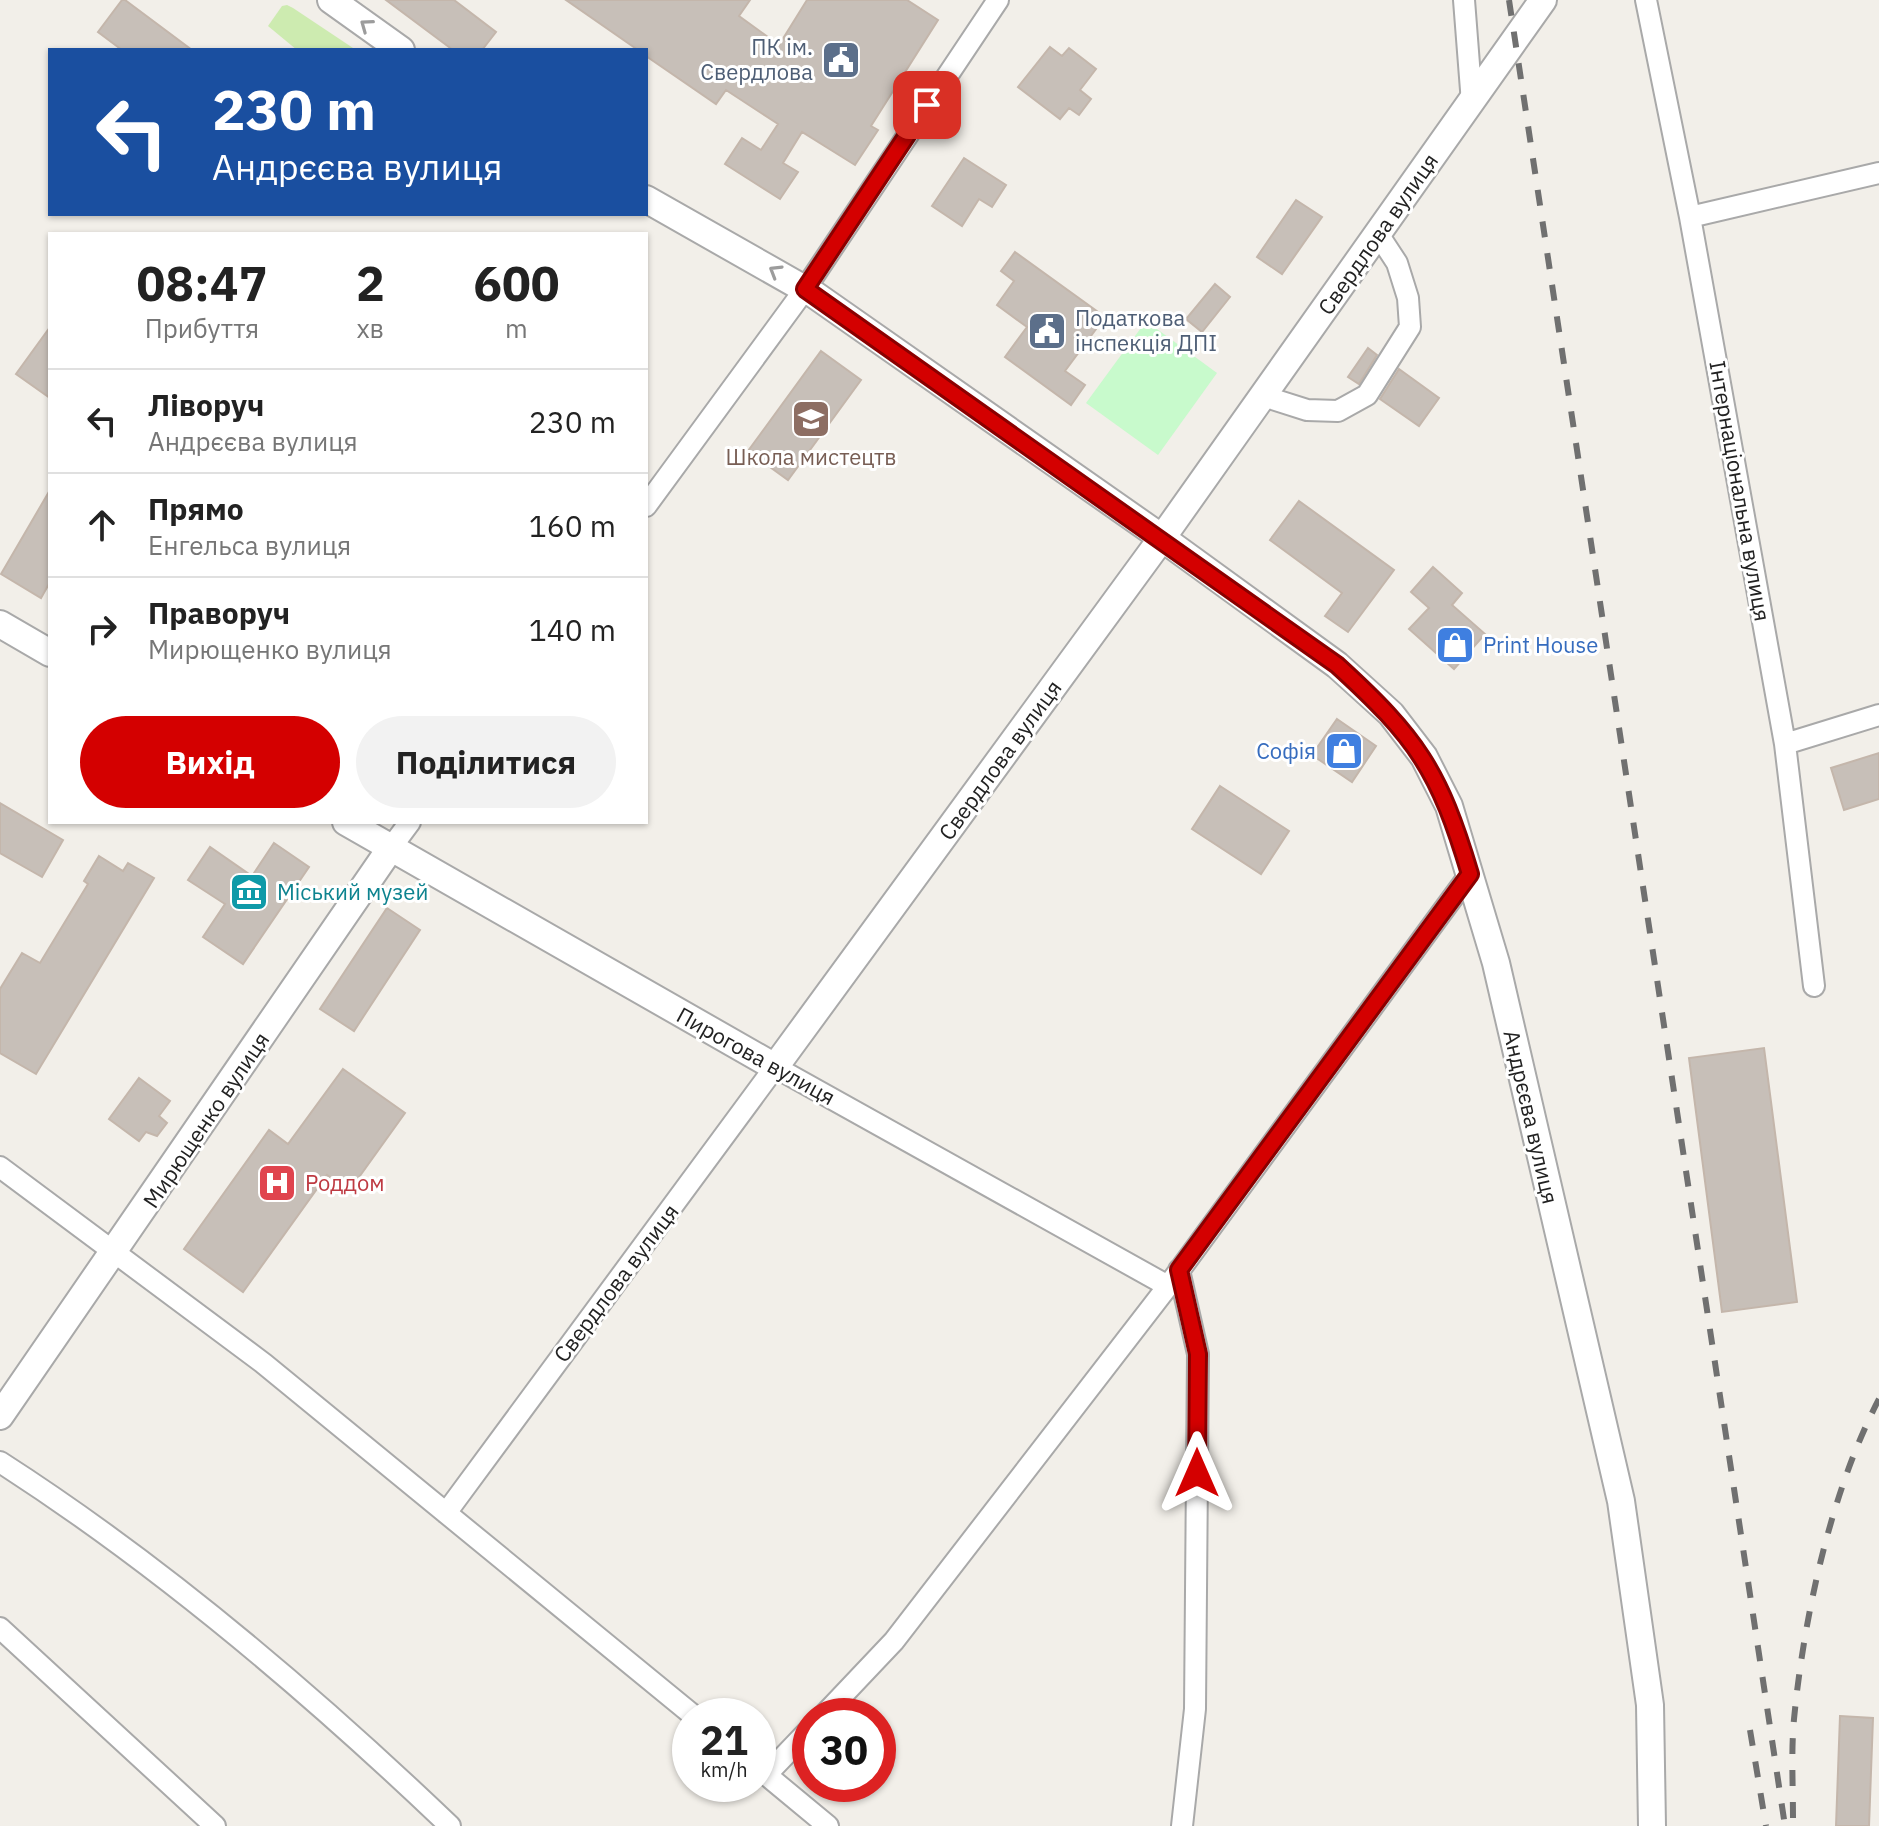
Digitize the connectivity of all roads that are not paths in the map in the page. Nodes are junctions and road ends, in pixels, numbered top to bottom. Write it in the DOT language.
graph roads {
  1 [pos="998,0"];
  2 [pos="1464,0"];
  3 [pos="1543,0"];
  4 [pos="1646,0"];
  5 [pos="337,1"];
  6 [pos="398,48"];
  7 [pos="1472,103"];
  8 [pos="1879,173"];
  9 [pos="648,200"];
  10 [pos="1690,217"];
  11 [pos="1378,234"];
  12 [pos="805,289"];
  13 [pos="1263,396"];
  14 [pos="648,503"];
  15 [pos="1162,538"];
  16 [pos="0,624"];
  17 [pos="48,652"];
  18 [pos="1879,715"];
  19 [pos="1785,744"];
  20 [pos="349,824"];
  21 [pos="409,824"];
  22 [pos="390,849"];
  23 [pos="1470,874"];
  24 [pos="1814,986"];
  25 [pos="775,1067"];
  26 [pos="0,1167"];
  27 [pos="116,1252"];
  28 [pos="1173,1278"];
  29 [pos="0,1416"];
  30 [pos="0,1462"];
  31 [pos="446,1513"];
  32 [pos="0,1628"];
  33 [pos="672,1698"];
  34 [pos="840,1698"];
  35 [pos="792,1745"];
  36 [pos="776,1759"];
  37 [pos="776,1783"];
  38 [pos="215,1826"];
  39 [pos="450,1826"];
  40 [pos="828,1826"];
  41 [pos="1182,1826"];
  42 [pos="1652,1826"];
  1 -- 12 [label="street"];
  2 -- 7 [label="street"];
  3 -- 7 [label="street, Свердлова вулиця"];
  4 -- 10 [label="street, Інтернаціональна вулиця"];
  6 -- 5 [label="street, one-way"];
  7 -- 11 [label="street, Свердлова вулиця"];
  8 -- 10 [label="street"];
  12 -- 9 [label="street, Андрєєва вулиця, one-way"];
  10 -- 19 [label="street, Інтернаціональна вулиця"];
  11 -- 13 [label="street, Свердлова вулиця"];
  11 -- 13 [label="street"];
  12 -- 14 [label="street"];
  12 -- 15 [label="street, Андрєєва вулиця"];
  13 -- 15 [label="street, Свердлова вулиця"];
  15 -- 23 [label="street, Андрєєва вулиця"];
  15 -- 25 [label="street, Свердлова вулиця"];
  16 -- 17 [label="street"];
  18 -- 19 [label="street"];
  19 -- 24 [label="street, Інтернаціональна вулиця"];
  20 -- 22 [label="street, Пирогова вулиця"];
  21 -- 22 [label="street, Мирющенко вулиця"];
  22 -- 25 [label="street, Пирогова вулиця"];
  22 -- 27 [label="street, Мирющенко вулиця"];
  23 -- 28 [label="street"];
  23 -- 42 [label="street, Андрєєва вулиця"];
  25 -- 28 [label="street, Пирогова вулиця"];
  25 -- 31 [label="street, Свердлова вулиця"];
  26 -- 27 [label="street"];
  27 -- 29 [label="street, Мирющенко вулиця"];
  27 -- 31 [label="street"];
  28 -- 34 [label="street"];
  28 -- 41 [label="street"];
  30 -- 39 [label="street"];
  31 -- 33 [label="street"];
  32 -- 38 [label="street"];
  35 -- 36 [label="street"];
  37 -- 40 [label="street"];
}
